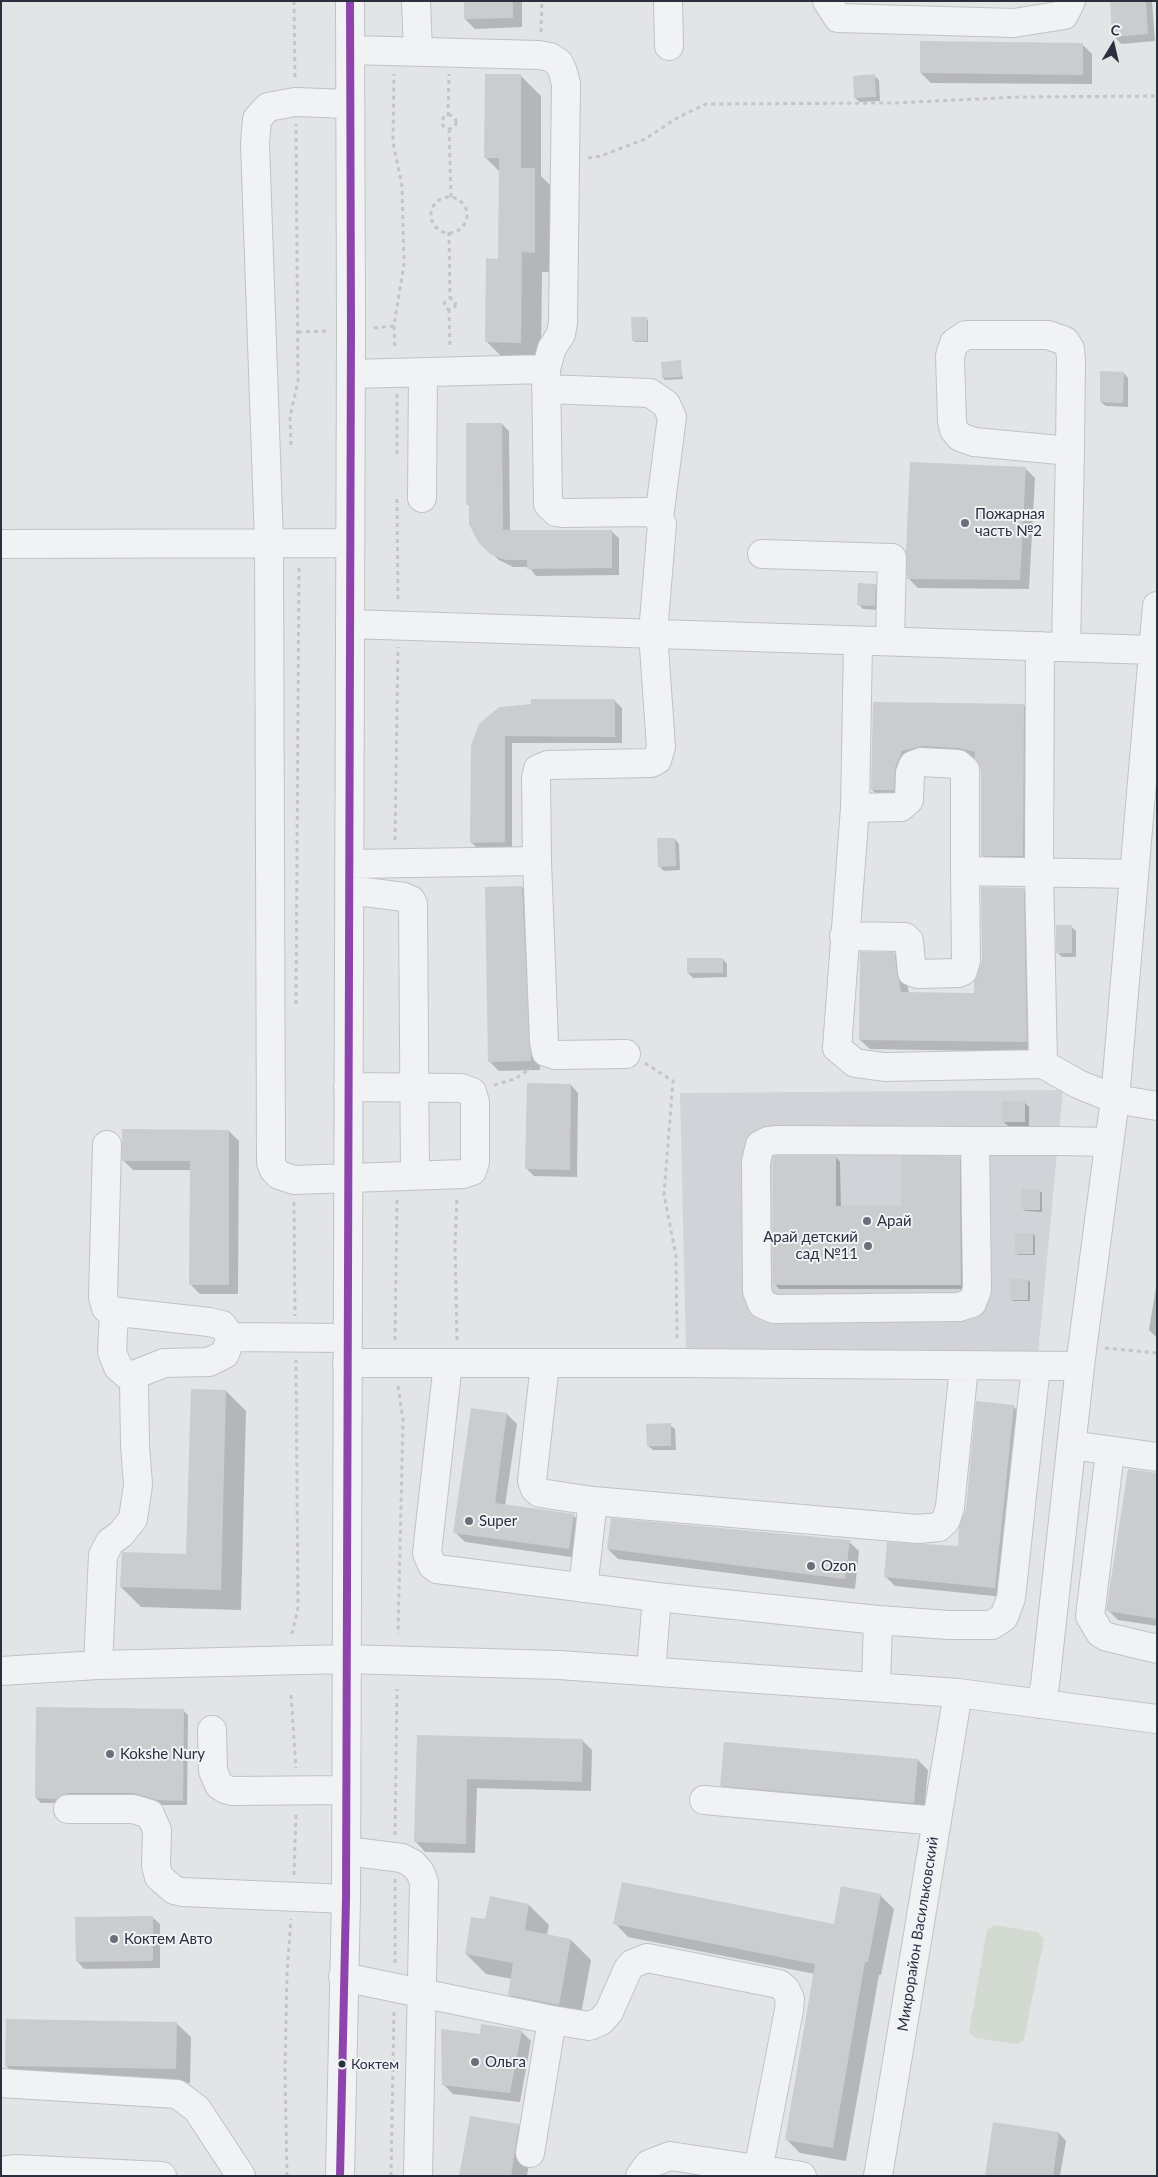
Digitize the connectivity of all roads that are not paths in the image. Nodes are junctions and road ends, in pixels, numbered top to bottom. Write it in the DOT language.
graph roads {
  1 [pos="350,1"];
  2 [pos="416,1"];
  3 [pos="668,1"];
  4 [pos="827,1"];
  5 [pos="1071,1"];
  6 [pos="669,46"];
  7 [pos="350,50"];
  8 [pos="407,51"];
  9 [pos="350,104"];
  10 [pos="436,372"];
  11 [pos="351,374"];
  12 [pos="546,379"];
  13 [pos="1070,451"];
  14 [pos="422,498"];
  15 [pos="659,518"];
  16 [pos="269,542"];
  17 [pos="350,543"];
  18 [pos="1,544"];
  19 [pos="762,554"];
  20 [pos="1157,606"];
  21 [pos="350,624"];
  22 [pos="653,633"];
  23 [pos="858,641"];
  24 [pos="890,641"];
  25 [pos="1053,647"];
  26 [pos="1153,650"];
  27 [pos="1151,741"];
  28 [pos="855,808"];
  29 [pos="537,861"];
  30 [pos="965,871"];
  31 [pos="1039,872"];
  32 [pos="1134,874"];
  33 [pos="349,877"];
  34 [pos="844,936"];
  35 [pos="626,1054"];
  36 [pos="1043,1064"];
  37 [pos="348,1087"];
  38 [pos="414,1087"];
  39 [pos="1115,1099"];
  40 [pos="1157,1106"];
  41 [pos="976,1141"];
  42 [pos="1109,1142"];
  43 [pos="107,1144"];
  44 [pos="415,1175"];
  45 [pos="348,1177"];
  46 [pos="114,1313"];
  47 [pos="231,1337"];
  48 [pos="347,1351"];
  49 [pos="1081,1360"];
  50 [pos="453,1363"];
  51 [pos="545,1364"];
  52 [pos="964,1366"];
  53 [pos="1036,1366"];
  54 [pos="134,1381"];
  55 [pos="1071,1445"];
  56 [pos="1110,1452"];
  57 [pos="1157,1456"];
  58 [pos="593,1501"];
  59 [pos="583,1588"];
  60 [pos="657,1597"];
  61 [pos="878,1620"];
  62 [pos="1157,1649"];
  63 [pos="345,1659"];
  64 [pos="98,1665"];
  65 [pos="651,1671"];
  66 [pos="1,1672"];
  67 [pos="876,1686"];
  68 [pos="958,1693"];
  69 [pos="1040,1704"];
  70 [pos="1157,1719"];
  71 [pos="212,1730"];
  72 [pos="346,1790"];
  73 [pos="704,1800"];
  74 [pos="68,1809"];
  75 [pos="936,1821"];
  76 [pos="346,1851"];
  77 [pos="346,1899"];
  78 [pos="344,1976"];
  79 [pos="423,1992"];
  80 [pos="552,2020"];
  81 [pos="1,2083"];
  82 [pos="530,2153"];
  83 [pos="1,2171"];
  84 [pos="758,2172"];
  85 [pos="64,2174"];
  86 [pos="160,2176"];
  87 [pos="241,2176"];
  88 [pos="340,2176"];
  89 [pos="418,2176"];
  90 [pos="640,2176"];
  91 [pos="802,2176"];
  92 [pos="878,2176"];
  1 -- 7 [label="street"];
  2 -- 8 [label="street"];
  3 -- 6 [label="street"];
  4 -- 5 [label="street"];
  7 -- 8 [label="street"];
  7 -- 9 [label="street"];
  8 -- 12 [label="street"];
  9 -- 11 [label="street"];
  9 -- 16 [label="street"];
  10 -- 11 [label="street"];
  10 -- 12 [label="street"];
  10 -- 14 [label="street"];
  11 -- 17 [label="street"];
  12 -- 15 [label="street"];
  12 -- 15 [label="street"];
  13 -- 13 [label="street"];
  13 -- 25 [label="street"];
  15 -- 22 [label="street"];
  16 -- 17 [label="street"];
  16 -- 18 [label="street"];
  16 -- 45 [label="street"];
  17 -- 21 [label="street"];
  19 -- 24 [label="street"];
  20 -- 26 [label="street"];
  21 -- 22 [label="street"];
  21 -- 33 [label="street"];
  22 -- 23 [label="street"];
  22 -- 29 [label="street"];
  23 -- 24 [label="street"];
  23 -- 28 [label="street"];
  24 -- 25 [label="street"];
  25 -- 26 [label="street"];
  25 -- 31 [label="street"];
  26 -- 27 [label="street"];
  27 -- 32 [label="street"];
  28 -- 30 [label="street"];
  28 -- 34 [label="street"];
  29 -- 33 [label="street"];
  29 -- 35 [label="street"];
  30 -- 31 [label="street"];
  30 -- 34 [label="street"];
  31 -- 32 [label="street"];
  31 -- 36 [label="street"];
  32 -- 39 [label="street"];
  33 -- 37 [label="street"];
  33 -- 38 [label="street"];
  34 -- 36 [label="street"];
  36 -- 39 [label="street"];
  37 -- 38 [label="street"];
  37 -- 45 [label="street"];
  38 -- 44 [label="street"];
  38 -- 44 [label="street"];
  39 -- 40 [label="street"];
  39 -- 42 [label="street"];
  41 -- 41 [label="street"];
  41 -- 42 [label="street"];
  42 -- 49 [label="street"];
  43 -- 46 [label="street"];
  44 -- 45 [label="street"];
  45 -- 48 [label="street"];
  46 -- 47 [label="street"];
  46 -- 54 [label="street"];
  47 -- 48 [label="street"];
  47 -- 54 [label="street"];
  48 -- 50 [label="street"];
  48 -- 63 [label="street"];
  49 -- 53 [label="street"];
  49 -- 55 [label="street"];
  50 -- 51 [label="street"];
  50 -- 59 [label="street"];
  51 -- 52 [label="street"];
  51 -- 58 [label="street"];
  52 -- 53 [label="street"];
  52 -- 58 [label="street"];
  53 -- 61 [label="street"];
  54 -- 64 [label="street"];
  55 -- 56 [label="street"];
  55 -- 69 [label="street"];
  56 -- 57 [label="street"];
  56 -- 62 [label="street"];
  58 -- 59 [label="street"];
  59 -- 60 [label="street"];
  60 -- 61 [label="street"];
  60 -- 65 [label="street"];
  61 -- 67 [label="street"];
  63 -- 64 [label="street"];
  63 -- 65 [label="street"];
  63 -- 72 [label="street"];
  64 -- 66 [label="street"];
  65 -- 67 [label="street"];
  67 -- 68 [label="street"];
  68 -- 69 [label="street"];
  68 -- 75 [label="street, Микрорайон Васильковский"];
  69 -- 70 [label="street"];
  71 -- 72 [label="street"];
  72 -- 76 [label="street"];
  73 -- 75 [label="street"];
  74 -- 77 [label="street"];
  75 -- 92 [label="street, Микрорайон Васильковский"];
  76 -- 77 [label="street"];
  76 -- 79 [label="street"];
  77 -- 78 [label="street"];
  78 -- 79 [label="street"];
  78 -- 88 [label="street"];
  79 -- 80 [label="street"];
  79 -- 89 [label="street"];
  80 -- 82 [label="street"];
  80 -- 84 [label="street"];
  81 -- 87 [label="street"];
  83 -- 85 [label="street"];
  84 -- 90 [label="street"];
  84 -- 91 [label="street"];
  85 -- 86 [label="street"];
}
